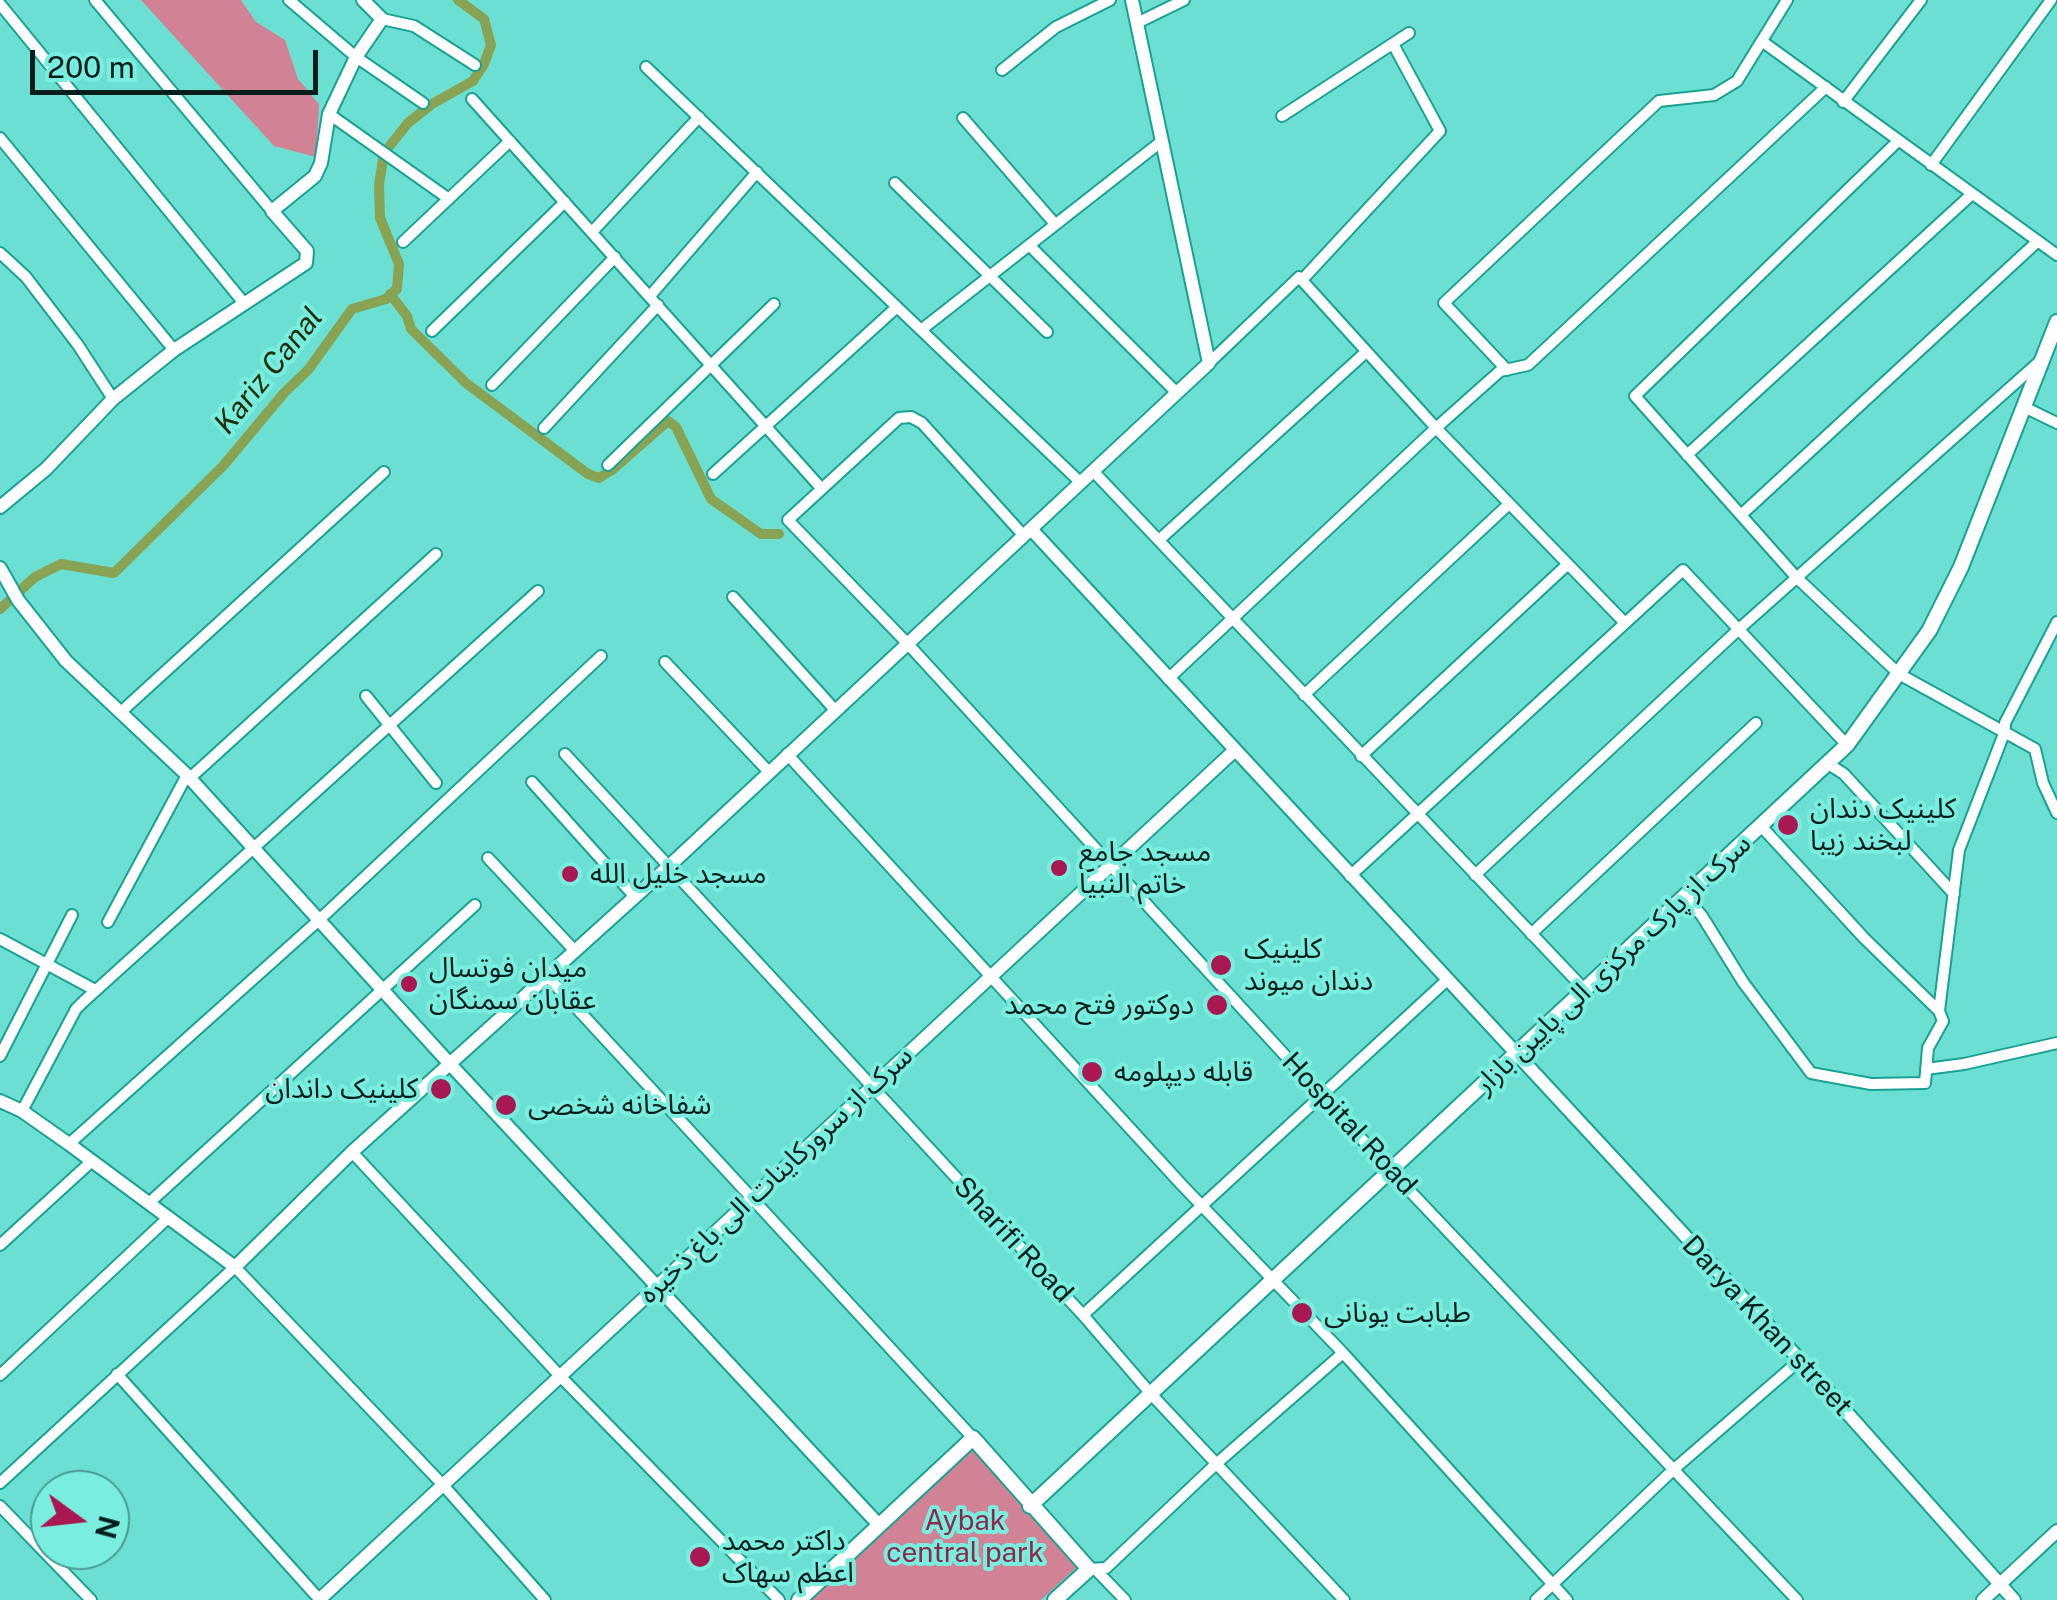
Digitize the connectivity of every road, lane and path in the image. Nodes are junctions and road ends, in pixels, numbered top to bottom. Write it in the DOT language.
graph roads {
  1 [pos="96,0"];
  2 [pos="289,0"];
  3 [pos="363,0"];
  4 [pos="1110,0"];
  5 [pos="1132,0"];
  6 [pos="1184,0"];
  7 [pos="1787,0"];
  8 [pos="1921,0"];
  9 [pos="2051,0"];
  10 [pos="0,4"];
  11 [pos="382,19"];
  12 [pos="1137,23"];
  13 [pos="1410,33"];
  14 [pos="1762,42"];
  15 [pos="1392,44"];
  16 [pos="356,57"];
  17 [pos="475,65"];
  18 [pos="646,67"];
  19 [pos="1002,70"];
  20 [pos="1826,87"];
  21 [pos="472,99"];
  22 [pos="1843,102"];
  23 [pos="423,103"];
  24 [pos="329,114"];
  25 [pos="1282,116"];
  26 [pos="699,117"];
  27 [pos="963,118"];
  28 [pos="0,138"];
  29 [pos="510,141"];
  30 [pos="1162,141"];
  31 [pos="1898,141"];
  32 [pos="1931,165"];
  33 [pos="757,172"];
  34 [pos="895,184"];
  35 [pos="1972,194"];
  36 [pos="449,199"];
  37 [pos="565,202"];
  38 [pos="272,212"];
  39 [pos="1055,224"];
  40 [pos="592,232"];
  41 [pos="2038,241"];
  42 [pos="403,242"];
  43 [pos="1029,245"];
  44 [pos="0,253"];
  45 [pos="2057,255"];
  46 [pos="615,257"];
  47 [pos="991,274"];
  48 [pos="1302,280"];
  49 [pos="654,300"];
  50 [pos="244,302"];
  51 [pos="774,304"];
  52 [pos="897,306"];
  53 [pos="2057,322"];
  54 [pos="921,330"];
  55 [pos="432,332"];
  56 [pos="1048,332"];
  57 [pos="174,350"];
  58 [pos="1366,352"];
  59 [pos="2043,358"];
  60 [pos="712,364"];
  61 [pos="1209,364"];
  62 [pos="1507,370"];
  63 [pos="492,385"];
  64 [pos="1177,393"];
  65 [pos="113,400"];
  66 [pos="2024,407"];
  67 [pos="2057,423"];
  68 [pos="767,426"];
  69 [pos="544,428"];
  70 [pos="1436,428"];
  71 [pos="1688,455"];
  72 [pos="608,465"];
  73 [pos="1093,471"];
  74 [pos="384,472"];
  75 [pos="714,474"];
  76 [pos="1081,483"];
  77 [pos="821,488"];
  78 [pos="1509,504"];
  79 [pos="0,507"];
  80 [pos="1741,515"];
  81 [pos="1027,533"];
  82 [pos="1159,540"];
  83 [pos="436,554"];
  84 [pos="1568,564"];
  85 [pos="0,568"];
  86 [pos="1796,577"];
  87 [pos="538,591"];
  88 [pos="733,598"];
  89 [pos="1233,618"];
  90 [pos="2057,622"];
  91 [pos="1626,623"];
  92 [pos="1739,629"];
  93 [pos="907,643"];
  94 [pos="601,656"];
  95 [pos="666,662"];
  96 [pos="1900,674"];
  97 [pos="1168,680"];
  98 [pos="1304,695"];
  99 [pos="366,696"];
  100 [pos="834,710"];
  101 [pos="122,711"];
  102 [pos="1756,722"];
  103 [pos="391,726"];
  104 [pos="2005,730"];
  105 [pos="1847,746"];
  106 [pos="1234,751"];
  107 [pos="565,754"];
  108 [pos="787,754"];
  109 [pos="1362,756"];
  110 [pos="1828,763"];
  111 [pos="768,772"];
  112 [pos="188,776"];
  113 [pos="532,782"];
  114 [pos="436,783"];
  115 [pos="1417,814"];
  116 [pos="2057,814"];
  117 [pos="1761,826"];
  118 [pos="253,848"];
  119 [pos="488,858"];
  120 [pos="1110,866"];
  121 [pos="668,867"];
  122 [pos="1475,874"];
  123 [pos="1350,876"];
  124 [pos="1954,894"];
  125 [pos="1685,896"];
  126 [pos="635,897"];
  127 [pos="475,905"];
  128 [pos="72,916"];
  129 [pos="319,920"];
  130 [pos="108,922"];
  131 [pos="1531,934"];
  132 [pos="0,939"];
  133 [pos="575,951"];
  134 [pos="48,964"];
  135 [pos="992,975"];
  136 [pos="547,976"];
  137 [pos="1446,982"];
  138 [pos="381,988"];
  139 [pos="95,990"];
  140 [pos="1585,990"];
  141 [pos="1939,1011"];
  142 [pos="2057,1042"];
  143 [pos="0,1056"];
  144 [pos="1515,1056"];
  145 [pos="448,1063"];
  146 [pos="1926,1069"];
  147 [pos="871,1088"];
  148 [pos="1324,1097"];
  149 [pos="0,1101"];
  150 [pos="22,1111"];
  151 [pos="69,1144"];
  152 [pos="352,1152"];
  153 [pos="92,1161"];
  154 [pos="1391,1171"];
  155 [pos="751,1199"];
  156 [pos="150,1203"];
  157 [pos="1202,1205"];
  158 [pos="169,1217"];
  159 [pos="0,1245"];
  160 [pos="235,1267"];
  161 [pos="1275,1279"];
  162 [pos="656,1286"];
  163 [pos="1083,1316"];
  164 [pos="1343,1353"];
  165 [pos="1800,1360"];
  166 [pos="118,1374"];
  167 [pos="0,1375"];
  168 [pos="560,1376"];
  169 [pos="1151,1394"];
  170 [pos="973,1438"];
  171 [pos="1216,1464"];
  172 [pos="1674,1470"];
  173 [pos="0,1483"];
  174 [pos="443,1485"];
  175 [pos="0,1506"];
  176 [pos="1030,1506"];
  177 [pos="879,1526"];
  178 [pos="2057,1531"];
  179 [pos="1093,1570"];
  180 [pos="1552,1584"];
  181 [pos="2000,1584"];
  182 [pos="92,1600"];
  183 [pos="320,1600"];
  184 [pos="545,1600"];
  185 [pos="779,1600"];
  186 [pos="800,1600"];
  187 [pos="1054,1600"];
  188 [pos="1125,1600"];
  189 [pos="1344,1600"];
  190 [pos="1536,1600"];
  191 [pos="1566,1600"];
  192 [pos="1797,1600"];
  193 [pos="1983,1600"];
  194 [pos="2014,1600"];
  1 -- 38 [label="street"];
  2 -- 16 [label="street"];
  3 -- 11 [label="street"];
  4 -- 19 [label="street"];
  5 -- 12 [label="street"];
  6 -- 12 [label="street"];
  7 -- 14 [label="street"];
  8 -- 22 [label="street"];
  9 -- 32 [label="street"];
  10 -- 50 [label="street"];
  11 -- 16 [label="street"];
  11 -- 17 [label="street"];
  12 -- 30 [label="street"];
  13 -- 15 [label="street"];
  14 -- 20 [label="street"];
  14 -- 62 [label="street"];
  15 -- 25 [label="street"];
  15 -- 48 [label="street"];
  16 -- 23 [label="street"];
  16 -- 24 [label="street"];
  18 -- 26 [label="street"];
  20 -- 22 [label="street"];
  20 -- 62 [label="street"];
  21 -- 29 [label="street"];
  22 -- 31 [label="street"];
  24 -- 36 [label="street"];
  24 -- 38 [label="street"];
  26 -- 33 [label="street"];
  26 -- 40 [label="street"];
  27 -- 39 [label="street"];
  28 -- 57 [label="street"];
  29 -- 36 [label="street"];
  29 -- 37 [label="street"];
  30 -- 39 [label="street"];
  30 -- 61 [label="street"];
  31 -- 32 [label="street"];
  31 -- 71 [label="street"];
  32 -- 35 [label="street"];
  33 -- 49 [label="street"];
  33 -- 52 [label="street"];
  34 -- 47 [label="street"];
  35 -- 41 [label="street"];
  35 -- 71 [label="street"];
  36 -- 42 [label="street"];
  37 -- 40 [label="street"];
  37 -- 55 [label="street"];
  38 -- 50 [label="street"];
  39 -- 43 [label="street"];
  40 -- 46 [label="street"];
  41 -- 45 [label="street"];
  41 -- 80 [label="street"];
  43 -- 47 [label="street"];
  43 -- 64 [label="street"];
  44 -- 65 [label="street"];
  46 -- 49 [label="street"];
  46 -- 63 [label="street"];
  47 -- 54 [label="street"];
  47 -- 56 [label="street"];
  48 -- 58 [label="street"];
  48 -- 61 [label="street"];
  49 -- 60 [label="street"];
  49 -- 69 [label="street"];
  50 -- 57 [label="street"];
  51 -- 60 [label="street"];
  52 -- 54 [label="street"];
  52 -- 68 [label="street"];
  53 -- 59 [label="main road, سرک از پارک مرکزی الی پایین بازار"];
  54 -- 76 [label="street"];
  57 -- 65 [label="street"];
  58 -- 70 [label="street"];
  58 -- 82 [label="street"];
  59 -- 66 [label="main road, سرک از پارک مرکزی الی پایین بازار"];
  59 -- 86 [label="street"];
  60 -- 68 [label="street"];
  60 -- 72 [label="street"];
  61 -- 64 [label="street"];
  62 -- 70 [label="street"];
  64 -- 73 [label="street"];
  65 -- 79 [label="street"];
  66 -- 67 [label="street"];
  66 -- 96 [label="main road, سرک از پارک مرکزی الی پایین بازار"];
  68 -- 75 [label="street"];
  68 -- 77 [label="street"];
  70 -- 78 [label="street"];
  70 -- 89 [label="street"];
  71 -- 80 [label="street"];
  73 -- 76 [label="street"];
  73 -- 82 [label="street"];
  74 -- 101 [label="street"];
  76 -- 81 [label="street"];
  77 -- 81 [label="street"];
  77 -- 93 [label="street, Hospital Road"];
  78 -- 84 [label="street"];
  78 -- 98 [label="street"];
  80 -- 86 [label="street"];
  81 -- 93 [label="street"];
  81 -- 97 [label="street, Darya Khan street"];
  82 -- 89 [label="street"];
  83 -- 112 [label="street"];
  84 -- 91 [label="street"];
  84 -- 109 [label="street"];
  85 -- 101 [label="street"];
  86 -- 92 [label="street"];
  86 -- 96 [label="street"];
  87 -- 103 [label="street"];
  88 -- 100 [label="street"];
  89 -- 97 [label="street"];
  89 -- 98 [label="street"];
  90 -- 104 [label="street"];
  91 -- 92 [label="street"];
  91 -- 115 [label="street"];
  92 -- 105 [label="street"];
  92 -- 122 [label="street"];
  93 -- 100 [label="street"];
  93 -- 120 [label="street, Hospital Road"];
  94 -- 129 [label="street"];
  95 -- 111 [label="street"];
  96 -- 104 [label="street"];
  96 -- 105 [label="main road, سرک از پارک مرکزی الی پایین بازار"];
  97 -- 106 [label="street, Darya Khan street"];
  98 -- 109 [label="street"];
  99 -- 103 [label="street"];
  100 -- 108 [label="street"];
  101 -- 112 [label="street"];
  102 -- 131 [label="street"];
  103 -- 114 [label="street"];
  103 -- 118 [label="street"];
  104 -- 116 [label="street"];
  104 -- 124 [label="street"];
  105 -- 110 [label="main road, سرک از پارک مرکزی الی پایین بازار"];
  106 -- 120 [label="street, سرک از سرورکاینات الی باغ ذخیره"];
  106 -- 123 [label="street, Darya Khan street"];
  107 -- 121 [label="street, Sharifi Road"];
  108 -- 111 [label="street"];
  108 -- 135 [label="street"];
  109 -- 115 [label="street"];
  110 -- 117 [label="main road, سرک از پارک مرکزی الی پایین بازار"];
  110 -- 124 [label="street"];
  111 -- 121 [label="street"];
  112 -- 118 [label="street"];
  112 -- 130 [label="street"];
  113 -- 126 [label="street"];
  115 -- 122 [label="street"];
  115 -- 123 [label="street"];
  117 -- 125 [label="main road, سرک از پارک مرکزی الی پایین بازار"];
  117 -- 141 [label="street"];
  118 -- 129 [label="street"];
  118 -- 139 [label="street"];
  119 -- 133 [label="street"];
  120 -- 135 [label="street, سرک از سرورکاینات الی باغ ذخیره"];
  120 -- 148 [label="street, Hospital Road"];
  121 -- 126 [label="street"];
  121 -- 147 [label="street, Sharifi Road"];
  122 -- 131 [label="street"];
  123 -- 137 [label="street, Darya Khan street"];
  124 -- 141 [label="street"];
  125 -- 140 [label="main road, سرک از پارک مرکزی الی پایین بازار"];
  125 -- 146 [label="street"];
  126 -- 133 [label="street"];
  127 -- 138 [label="street"];
  128 -- 134 [label="street"];
  129 -- 138 [label="street"];
  129 -- 151 [label="street"];
  131 -- 140 [label="street"];
  132 -- 134 [label="street"];
  133 -- 136 [label="street"];
  134 -- 139 [label="street"];
  134 -- 143 [label="street"];
  135 -- 147 [label="street, سرک از سرورکاینات الی باغ ذخیره"];
  135 -- 157 [label="street"];
  136 -- 145 [label="street"];
  136 -- 155 [label="street"];
  137 -- 144 [label="street, Darya Khan street"];
  137 -- 148 [label="street"];
  138 -- 145 [label="street"];
  138 -- 156 [label="street"];
  139 -- 150 [label="street"];
  140 -- 144 [label="main road, سرک از پارک مرکزی الی پایین بازار"];
  141 -- 146 [label="street"];
  142 -- 146 [label="street"];
  144 -- 154 [label="main road, سرک از پارک مرکزی الی پایین بازار"];
  144 -- 165 [label="street, Darya Khan street"];
  145 -- 152 [label="street"];
  145 -- 162 [label="street"];
  147 -- 155 [label="street, سرک از سرورکاینات الی باغ ذخیره"];
  147 -- 163 [label="street, Sharifi Road"];
  148 -- 154 [label="street, Hospital Road"];
  148 -- 157 [label="street"];
  149 -- 150 [label="street"];
  150 -- 151 [label="street"];
  151 -- 153 [label="street"];
  152 -- 160 [label="street"];
  152 -- 168 [label="street"];
  153 -- 156 [label="street"];
  153 -- 159 [label="street"];
  154 -- 161 [label="main road, سرک از پارک مرکزی الی پایین بازار"];
  154 -- 172 [label="street, Hospital Road"];
  155 -- 162 [label="street, سرک از سرورکاینات الی باغ ذخیره"];
  155 -- 170 [label="street"];
  156 -- 158 [label="street"];
  157 -- 161 [label="street"];
  157 -- 163 [label="street"];
  158 -- 160 [label="street"];
  158 -- 167 [label="street"];
  160 -- 166 [label="street"];
  160 -- 174 [label="street"];
  161 -- 164 [label="street"];
  161 -- 169 [label="main road, سرک از پارک مرکزی الی پایین بازار"];
  162 -- 168 [label="street, سرک از سرورکاینات الی باغ ذخیره"];
  162 -- 177 [label="street"];
  163 -- 169 [label="street, Sharifi Road"];
  164 -- 171 [label="street"];
  164 -- 180 [label="street"];
  165 -- 172 [label="street"];
  165 -- 181 [label="street, Darya Khan street"];
  166 -- 173 [label="street"];
  166 -- 183 [label="street"];
  168 -- 174 [label="street, سرک از سرورکاینات الی باغ ذخیره"];
  168 -- 185 [label="street"];
  169 -- 171 [label="street, Sharifi Road"];
  169 -- 176 [label="main road, سرک از پارک مرکزی الی پایین بازار"];
  170 -- 176 [label="main road"];
  170 -- 177 [label="main road"];
  171 -- 179 [label="street"];
  171 -- 189 [label="street, Sharifi Road"];
  172 -- 180 [label="street"];
  172 -- 192 [label="street, Hospital Road"];
  174 -- 183 [label="street, سرک از سرورکاینات الی باغ ذخیره"];
  174 -- 184 [label="street"];
  175 -- 182 [label="street"];
  176 -- 179 [label="main road"];
  177 -- 186 [label="main road"];
  178 -- 181 [label="street"];
  179 -- 187 [label="main road"];
  179 -- 188 [label="street"];
  180 -- 190 [label="street"];
  180 -- 191 [label="street"];
  181 -- 193 [label="street"];
  181 -- 194 [label="street, Darya Khan street"];
}
